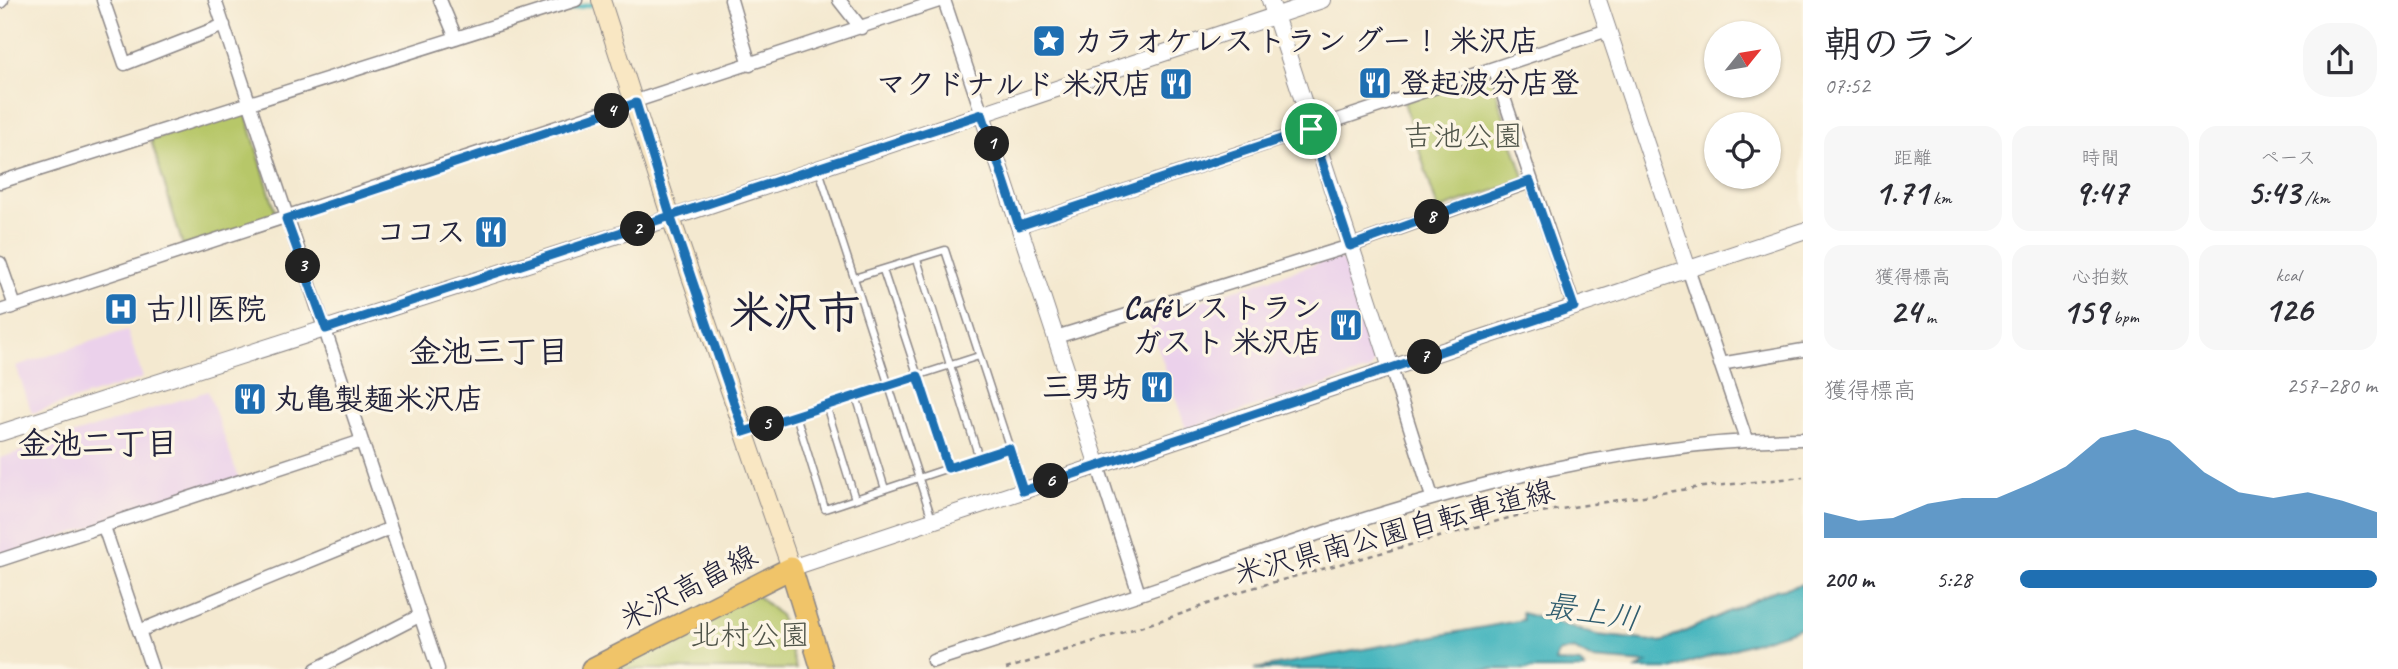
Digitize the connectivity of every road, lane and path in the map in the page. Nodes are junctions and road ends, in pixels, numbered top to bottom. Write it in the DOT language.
graph roads {
  1 [pos="103,0"];
  2 [pos="215,0"];
  3 [pos="440,0"];
  4 [pos="576,0"];
  5 [pos="601,0"];
  6 [pos="731,0"];
  7 [pos="839,0"];
  8 [pos="943,0"];
  9 [pos="1270,0"];
  10 [pos="1322,0"];
  11 [pos="1598,0"];
  12 [pos="1275,17"];
  13 [pos="224,25"];
  14 [pos="861,27"];
  15 [pos="1608,30"];
  16 [pos="456,38"];
  17 [pos="750,65"];
  18 [pos="1494,68"];
  19 [pos="636,103"];
  20 [pos="250,104"];
  21 [pos="982,114"];
  22 [pos="1311,129"];
  23 [pos="819,169"];
  24 [pos="1530,181"];
  25 [pos="0,182"];
  26 [pos="671,218"];
  27 [pos="286,219"];
  28 [pos="1019,226"];
  29 [pos="1803,231"];
  30 [pos="1350,246"];
  31 [pos="917,259"];
  32 [pos="0,263"];
  33 [pos="1688,269"];
  34 [pos="883,270"];
  35 [pos="854,278"];
  36 [pos="15,306"];
  37 [pos="1574,307"];
  38 [pos="0,311"];
  39 [pos="326,329"];
  40 [pos="1056,337"];
  41 [pos="1803,350"];
  42 [pos="979,356"];
  43 [pos="1720,364"];
  44 [pos="950,365"];
  45 [pos="1391,368"];
  46 [pos="918,376"];
  47 [pos="889,385"];
  48 [pos="856,396"];
  49 [pos="826,405"];
  50 [pos="796,415"];
  51 [pos="744,432"];
  52 [pos="0,433"];
  53 [pos="1746,439"];
  54 [pos="1803,439"];
  55 [pos="362,441"];
  56 [pos="1009,448"];
  57 [pos="979,458"];
  58 [pos="1098,466"];
  59 [pos="948,468"];
  60 [pos="1803,477"];
  61 [pos="919,478"];
  62 [pos="885,489"];
  63 [pos="1023,491"];
  64 [pos="1432,497"];
  65 [pos="855,499"];
  66 [pos="933,521"];
  67 [pos="104,527"];
  68 [pos="391,528"];
  69 [pos="0,560"];
  70 [pos="792,568"];
  71 [pos="1139,594"];
  72 [pos="419,616"];
  73 [pos="139,631"];
  74 [pos="933,661"];
  75 [pos="152,669"];
  76 [pos="316,669"];
  77 [pos="438,669"];
  78 [pos="592,669"];
  79 [pos="822,669"];
  80 [pos="1006,669"];
  1 -- 13 [label="street"];
  2 -- 13 [label="street"];
  3 -- 16 [label="street"];
  4 -- 16 [label="street"];
  5 -- 19 [label="main road"];
  6 -- 17 [label="street"];
  7 -- 14 [label="street"];
  8 -- 14 [label="street"];
  8 -- 21 [label="street"];
  9 -- 12 [label="street"];
  10 -- 12 [label="street"];
  11 -- 15 [label="street"];
  12 -- 21 [label="street"];
  12 -- 22 [label="street"];
  13 -- 20 [label="street"];
  14 -- 17 [label="street"];
  15 -- 18 [label="street"];
  15 -- 33 [label="street"];
  16 -- 20 [label="street"];
  17 -- 19 [label="street"];
  18 -- 22 [label="street"];
  18 -- 24 [label="street"];
  19 -- 26 [label="main road"];
  19 -- 27 [label="street"];
  20 -- 25 [label="street"];
  20 -- 27 [label="street"];
  21 -- 23 [label="street"];
  21 -- 28 [label="street"];
  22 -- 28 [label="street"];
  22 -- 30 [label="street"];
  23 -- 26 [label="street"];
  23 -- 35 [label="lane"];
  24 -- 30 [label="street"];
  24 -- 37 [label="street"];
  26 -- 39 [label="street"];
  26 -- 51 [label="main road"];
  27 -- 36 [label="street"];
  27 -- 39 [label="street"];
  28 -- 40 [label="street"];
  29 -- 33 [label="street"];
  30 -- 40 [label="street"];
  30 -- 45 [label="street"];
  31 -- 34 [label="lane"];
  31 -- 42 [label="lane"];
  31 -- 44 [label="lane"];
  32 -- 36 [label="street"];
  33 -- 37 [label="street"];
  33 -- 43 [label="street"];
  34 -- 35 [label="lane"];
  34 -- 46 [label="lane"];
  35 -- 47 [label="lane"];
  36 -- 38 [label="street"];
  37 -- 45 [label="street"];
  39 -- 52 [label="street"];
  39 -- 55 [label="street"];
  40 -- 58 [label="street"];
  41 -- 43 [label="street"];
  42 -- 44 [label="lane"];
  42 -- 56 [label="lane"];
  43 -- 53 [label="street"];
  44 -- 46 [label="lane"];
  44 -- 57 [label="lane"];
  45 -- 58 [label="street"];
  45 -- 64 [label="street"];
  46 -- 47 [label="lane"];
  46 -- 59 [label="lane"];
  47 -- 48 [label="lane"];
  47 -- 61 [label="lane"];
  48 -- 49 [label="lane"];
  48 -- 62 [label="lane"];
  49 -- 50 [label="lane"];
  49 -- 65 [label="lane"];
  50 -- 51 [label="lane"];
  50 -- 65 [label="lane"];
  51 -- 70 [label="main road"];
  53 -- 54 [label="street"];
  53 -- 64 [label="street"];
  55 -- 67 [label="street"];
  55 -- 68 [label="street"];
  56 -- 57 [label="lane"];
  56 -- 63 [label="lane"];
  57 -- 59 [label="lane"];
  58 -- 63 [label="street"];
  58 -- 71 [label="street"];
  59 -- 61 [label="lane"];
  60 -- 80 [label="path, 米沢県南公園自転車道線"];
  61 -- 62 [label="lane"];
  61 -- 66 [label="lane"];
  62 -- 65 [label="lane"];
  63 -- 66 [label="street"];
  64 -- 71 [label="street"];
  66 -- 70 [label="street"];
  67 -- 69 [label="street"];
  67 -- 73 [label="street"];
  68 -- 72 [label="street"];
  68 -- 73 [label="street"];
  70 -- 78 [label="main road, 米沢高畠線"];
  70 -- 79 [label="main road, 米沢高畠線"];
  71 -- 74 [label="street"];
  72 -- 76 [label="street"];
  72 -- 77 [label="street"];
  73 -- 75 [label="street"];
}
